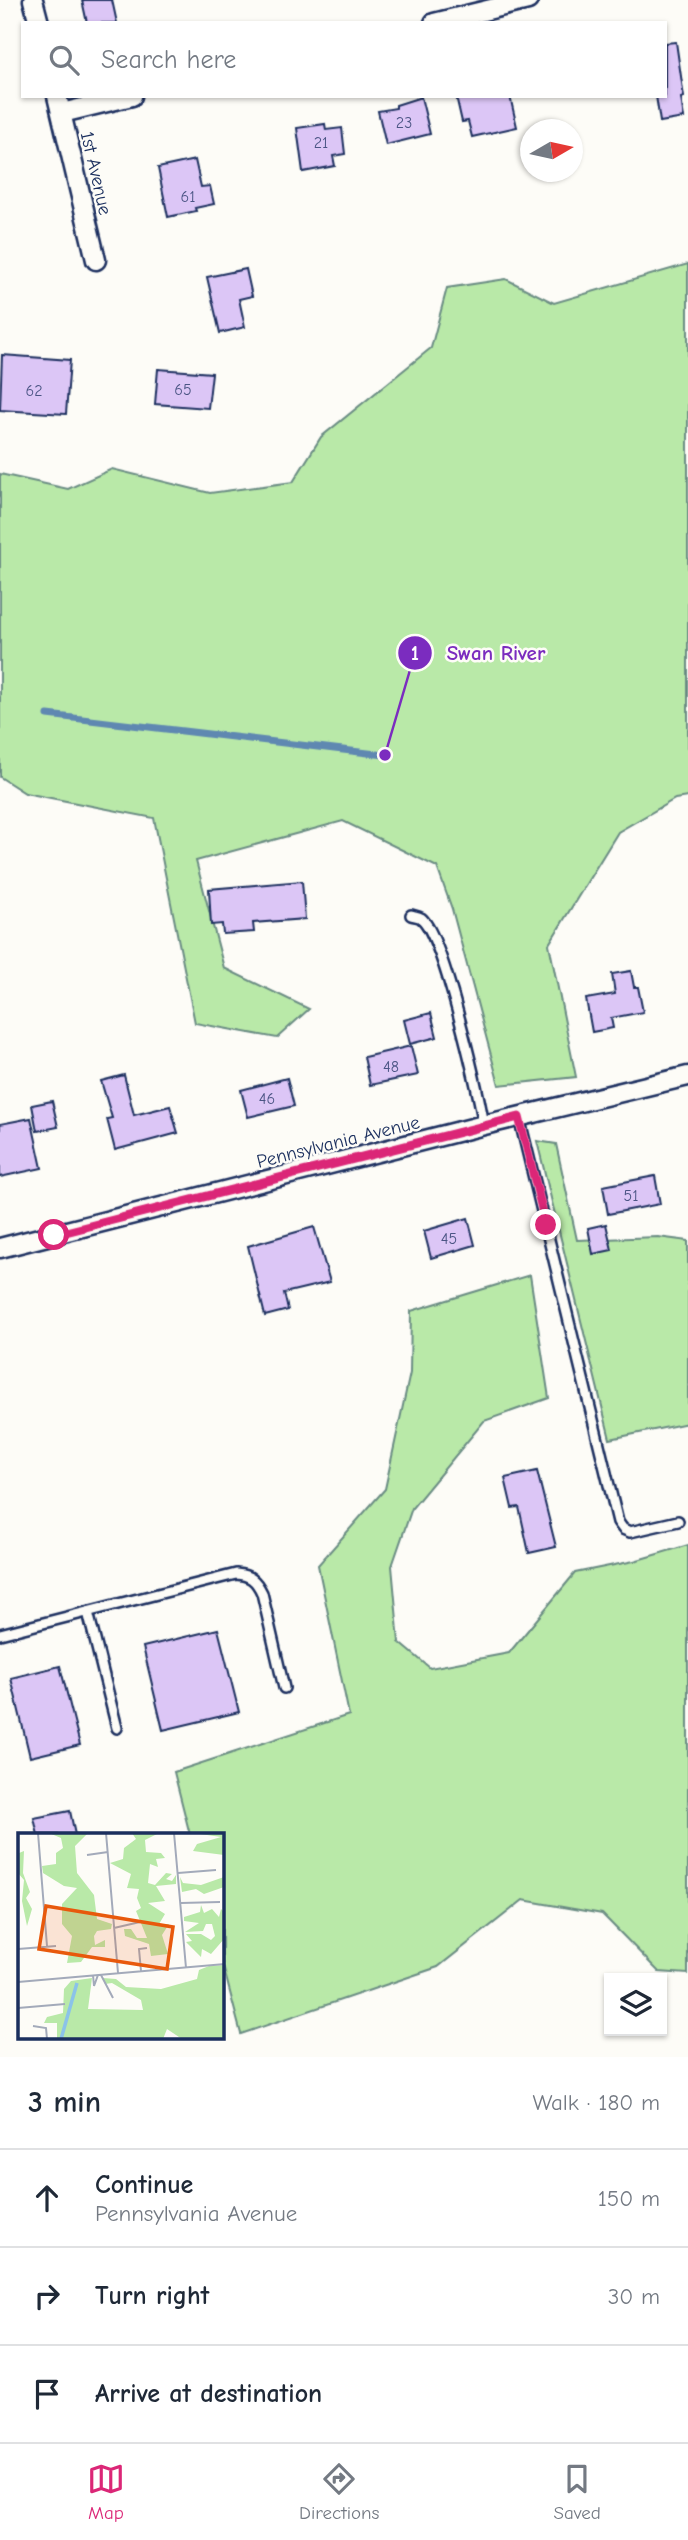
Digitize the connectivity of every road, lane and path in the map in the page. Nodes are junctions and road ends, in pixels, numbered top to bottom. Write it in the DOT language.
graph roads {
  1 [pos="33,0"];
  2 [pos="528,0"];
  3 [pos="38,21"];
  4 [pos="442,21"];
  5 [pos="116,98"];
  6 [pos="59,105"];
  7 [pos="96,260"];
  8 [pos="411,915"];
  9 [pos="688,1076"];
  10 [pos="519,1117"];
  11 [pos="484,1125"];
  12 [pos="0,1248"];
  13 [pos="678,1521"];
  14 [pos="88,1612"];
  15 [pos="0,1634"];
  16 [pos="284,1688"];
  17 [pos="117,1728"];
  1 -- 3 [label="street"];
  2 -- 4 [label="street"];
  5 -- 6 [label="street"];
  6 -- 7 [label="street, 1st Avenue"];
  8 -- 11 [label="lane"];
  9 -- 10 [label="street, Pennsylvania Avenue"];
  10 -- 11 [label="street, Pennsylvania Avenue"];
  10 -- 13 [label="lane"];
  11 -- 12 [label="street, Pennsylvania Avenue"];
  14 -- 15 [label="lane"];
  14 -- 16 [label="lane"];
  14 -- 17 [label="lane"];
}
